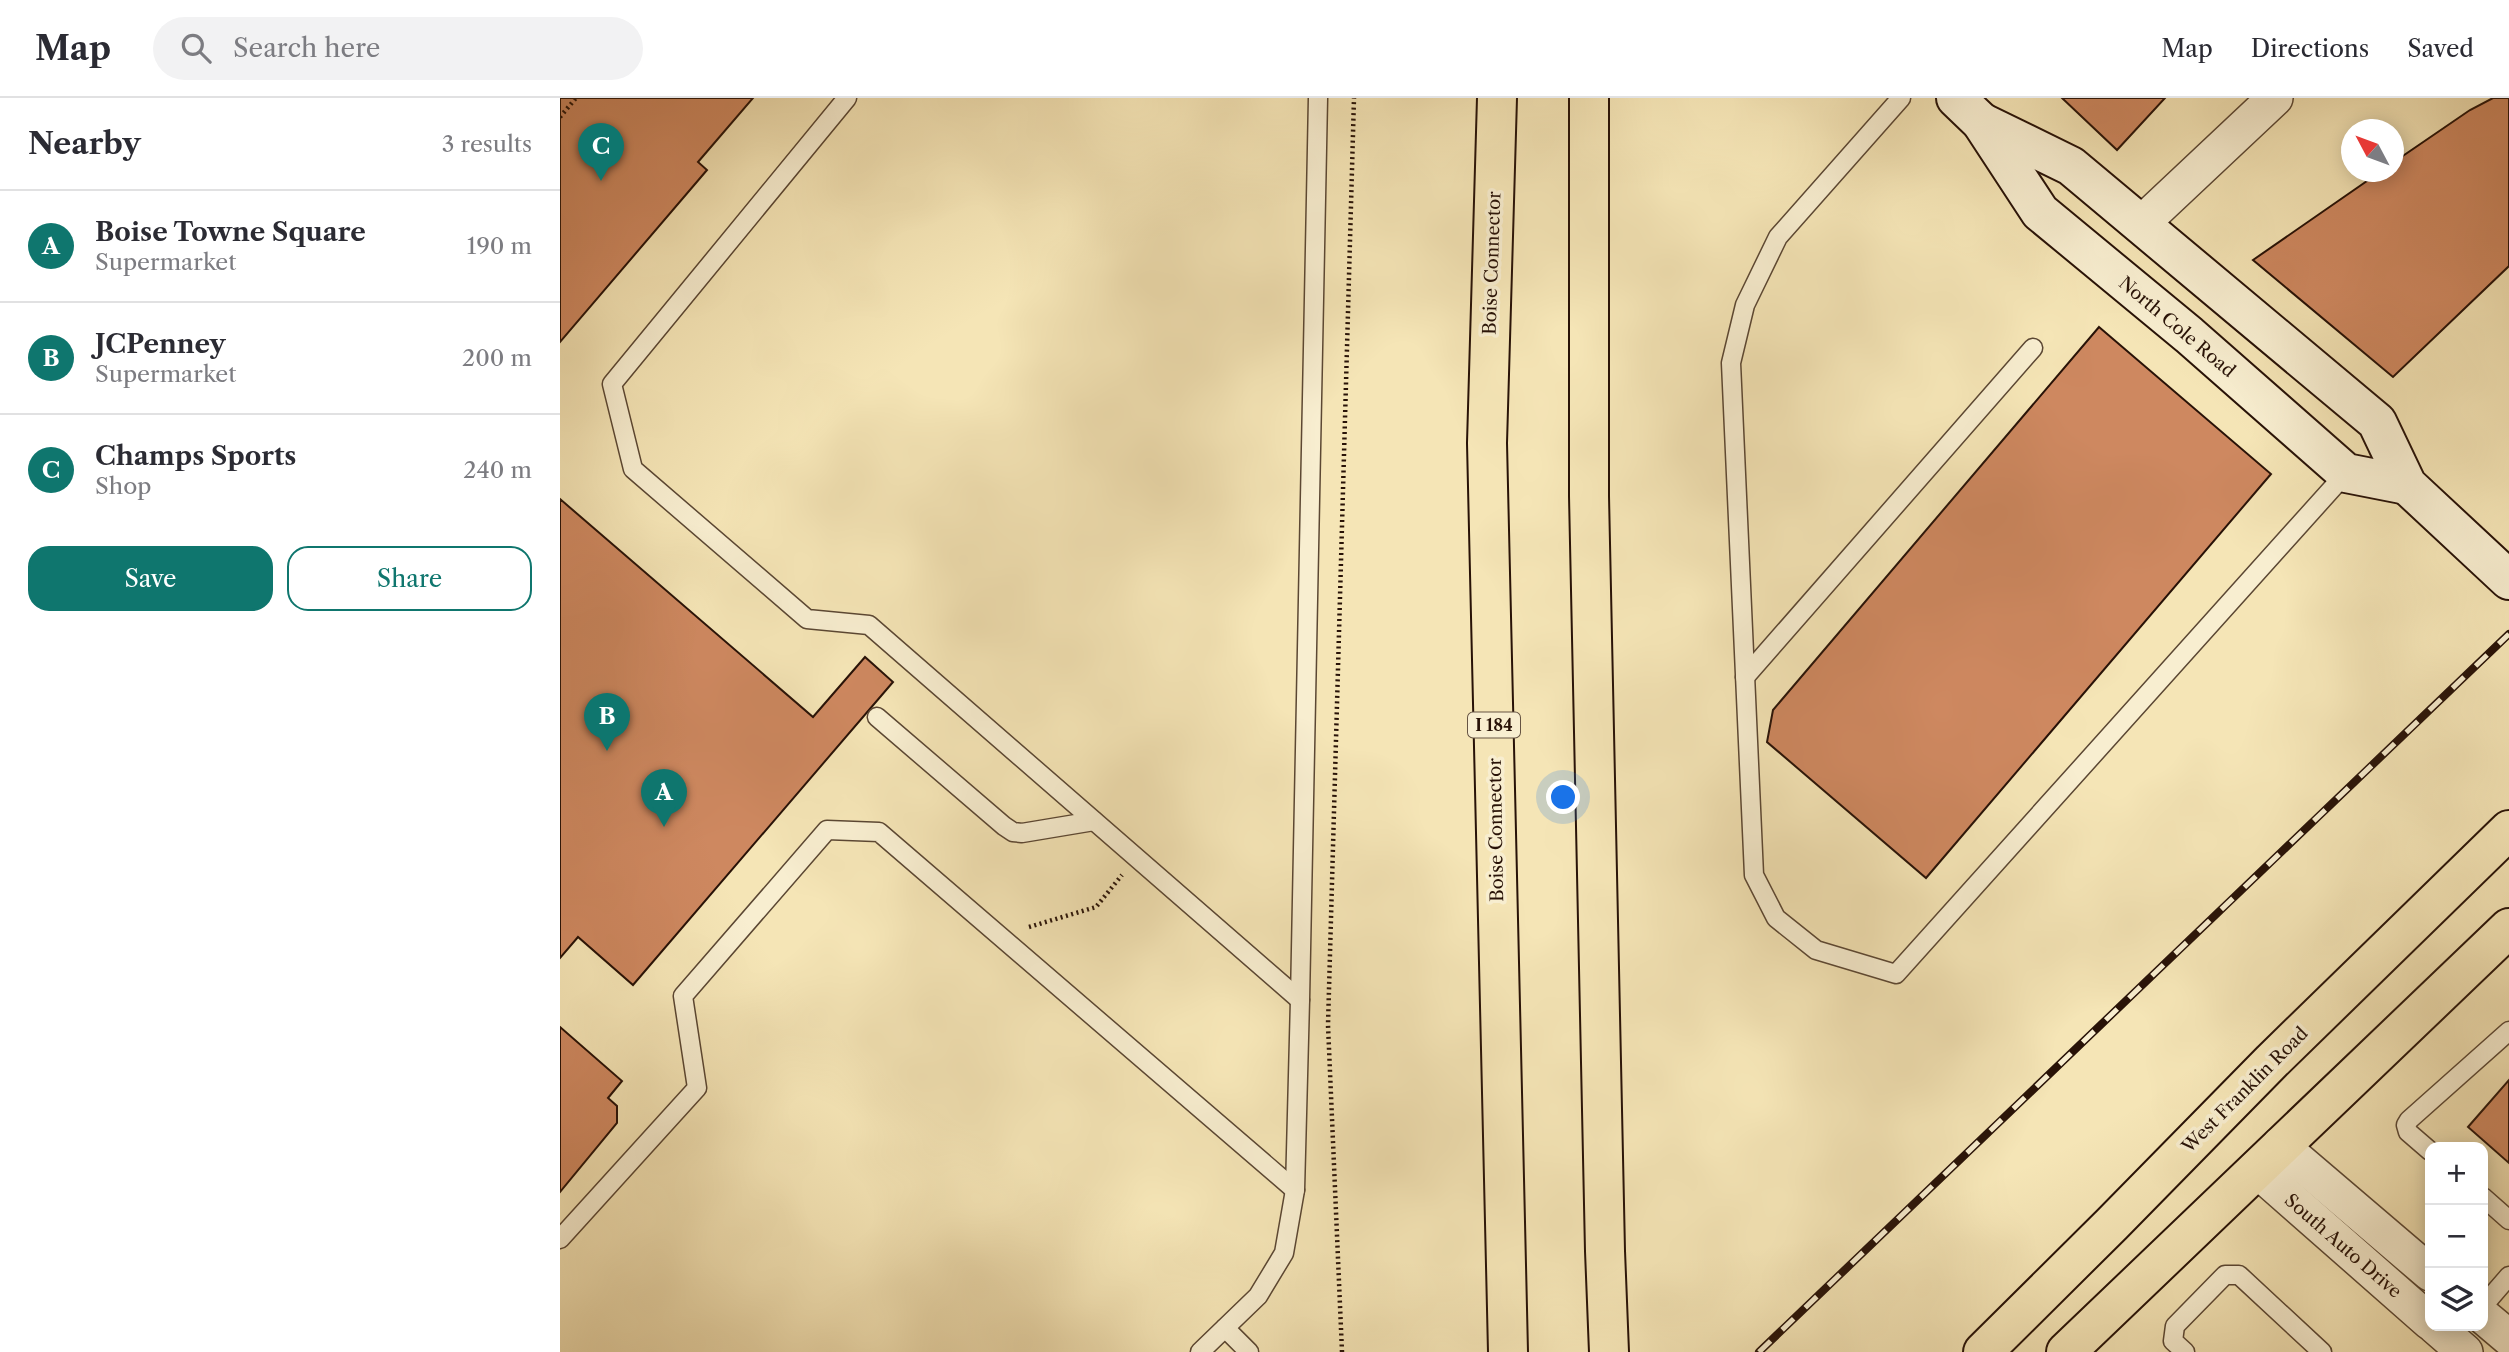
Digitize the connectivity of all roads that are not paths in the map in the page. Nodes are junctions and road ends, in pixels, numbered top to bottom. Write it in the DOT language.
graph roads {
  1 [pos="847,98"];
  2 [pos="1318,98"];
  3 [pos="1497,98"];
  4 [pos="1589,98"];
  5 [pos="1901,98"];
  6 [pos="2275,98"];
  7 [pos="1969,110"];
  8 [pos="2141,224"];
  9 [pos="2033,348"];
  10 [pos="2346,473"];
  11 [pos="2407,485"];
  12 [pos="2509,580"];
  13 [pos="1745,677"];
  14 [pos="877,717"];
  15 [pos="1094,821"];
  16 [pos="2509,830"];
  17 [pos="2509,929"];
  18 [pos="1300,1000"];
  19 [pos="2509,1031"];
  20 [pos="2425,1147"];
  21 [pos="2268,1157"];
  22 [pos="1295,1190"];
  23 [pos="2488,1201"];
  24 [pos="2509,1220"];
  25 [pos="560,1238"];
  26 [pos="2425,1269"];
  27 [pos="2509,1276"];
  28 [pos="2488,1300"];
  29 [pos="2488,1320"];
  30 [pos="1225,1328"];
  31 [pos="2448,1336"];
  32 [pos="2509,1338"];
  33 [pos="1200,1352"];
  34 [pos="1250,1352"];
  35 [pos="1508,1352"];
  36 [pos="1609,1352"];
  37 [pos="1983,1352"];
  38 [pos="2066,1352"];
  39 [pos="2185,1352"];
  40 [pos="2322,1352"];
  1 -- 15 [label="lane"];
  2 -- 18 [label="lane"];
  3 -- 35 [label="main road, Boise Connector / I 184"];
  4 -- 36 [label="main road"];
  5 -- 13 [label="lane"];
  6 -- 8 [label="street"];
  7 -- 8 [label="main road, North Cole Road"];
  7 -- 10 [label="main road, North Cole Road"];
  8 -- 11 [label="main road, North Cole Road"];
  9 -- 13 [label="lane"];
  10 -- 11 [label="main road"];
  10 -- 13 [label="lane"];
  11 -- 12 [label="main road, North Cole Road"];
  14 -- 15 [label="lane"];
  15 -- 18 [label="lane"];
  16 -- 37 [label="main road, West Franklin Road"];
  17 -- 21 [label="main road"];
  18 -- 22 [label="lane"];
  19 -- 20 [label="lane"];
  21 -- 26 [label="street, South Auto Drive"];
  21 -- 31 [label="street, South Auto Drive"];
  21 -- 38 [label="main road"];
  22 -- 25 [label="lane"];
  22 -- 30 [label="lane"];
  23 -- 24 [label="lane"];
  27 -- 28 [label="lane"];
  29 -- 32 [label="street"];
  30 -- 33 [label="lane"];
  30 -- 34 [label="lane"];
  39 -- 40 [label="lane"];
}
